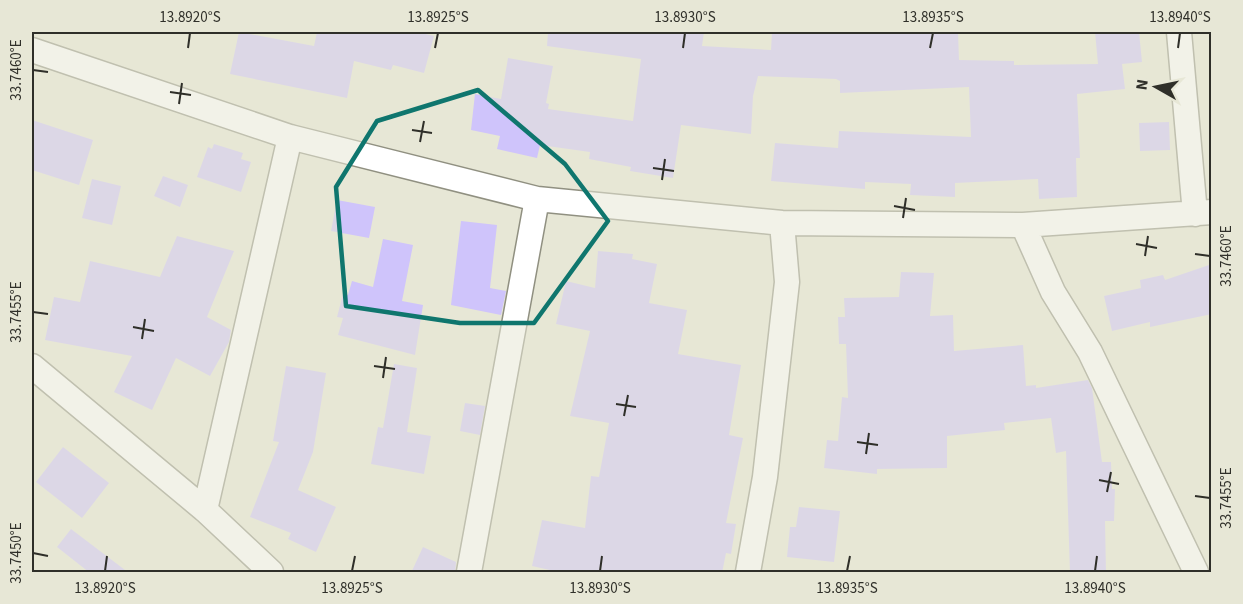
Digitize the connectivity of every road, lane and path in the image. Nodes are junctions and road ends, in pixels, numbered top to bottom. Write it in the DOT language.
graph roads {
  1 [pos="1179,32"];
  2 [pos="32,50"];
  3 [pos="290,137"];
  4 [pos="537,200"];
  5 [pos="1203,213"];
  6 [pos="782,223"];
  7 [pos="1023,225"];
  8 [pos="32,366"];
  9 [pos="205,510"];
  10 [pos="271,573"];
  11 [pos="469,573"];
  12 [pos="748,573"];
  13 [pos="1196,573"];
  1 -- 5 [label="street"];
  2 -- 3 [label="street"];
  3 -- 4 [label="street"];
  3 -- 9 [label="street"];
  4 -- 6 [label="street"];
  4 -- 11 [label="street"];
  5 -- 7 [label="street"];
  6 -- 7 [label="street"];
  6 -- 12 [label="street"];
  7 -- 13 [label="street"];
  8 -- 9 [label="street"];
  9 -- 10 [label="street"];
}
